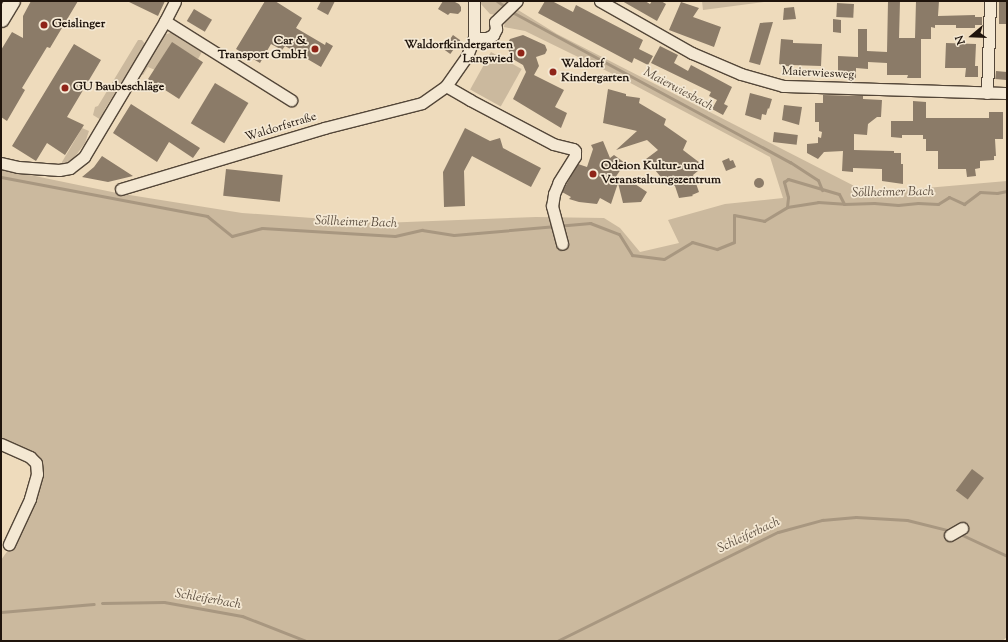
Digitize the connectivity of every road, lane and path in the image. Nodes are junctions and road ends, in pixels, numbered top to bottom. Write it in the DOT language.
graph roads {
  1 [pos="12,1"];
  2 [pos="175,1"];
  3 [pos="474,1"];
  4 [pos="600,1"];
  5 [pos="990,1"];
  6 [pos="515,2"];
  7 [pos="474,15"];
  8 [pos="1,19"];
  9 [pos="165,22"];
  10 [pos="495,22"];
  11 [pos="474,38"];
  12 [pos="446,86"];
  13 [pos="987,93"];
  14 [pos="1007,93"];
  15 [pos="291,100"];
  16 [pos="1,163"];
  17 [pos="121,190"];
  18 [pos="561,241"];
  19 [pos="1,444"];
  20 [pos="962,528"];
  21 [pos="950,535"];
  22 [pos="9,544"];
  1 -- 8 [label="street"];
  2 -- 9 [label="street"];
  3 -- 7 [label="street, Waldorfstraße"];
  4 -- 13 [label="street, Maierwiesweg"];
  5 -- 13 [label="street"];
  6 -- 10 [label="street"];
  7 -- 10 [label="street"];
  7 -- 11 [label="street, Waldorfstraße"];
  9 -- 15 [label="street"];
  9 -- 16 [label="street"];
  10 -- 11 [label="street"];
  11 -- 12 [label="street, Waldorfstraße"];
  12 -- 17 [label="street, Waldorfstraße"];
  12 -- 18 [label="street"];
  13 -- 14 [label="street, Maierwiesweg"];
  19 -- 22 [label="street"];
  20 -- 21 [label="street"];
}
